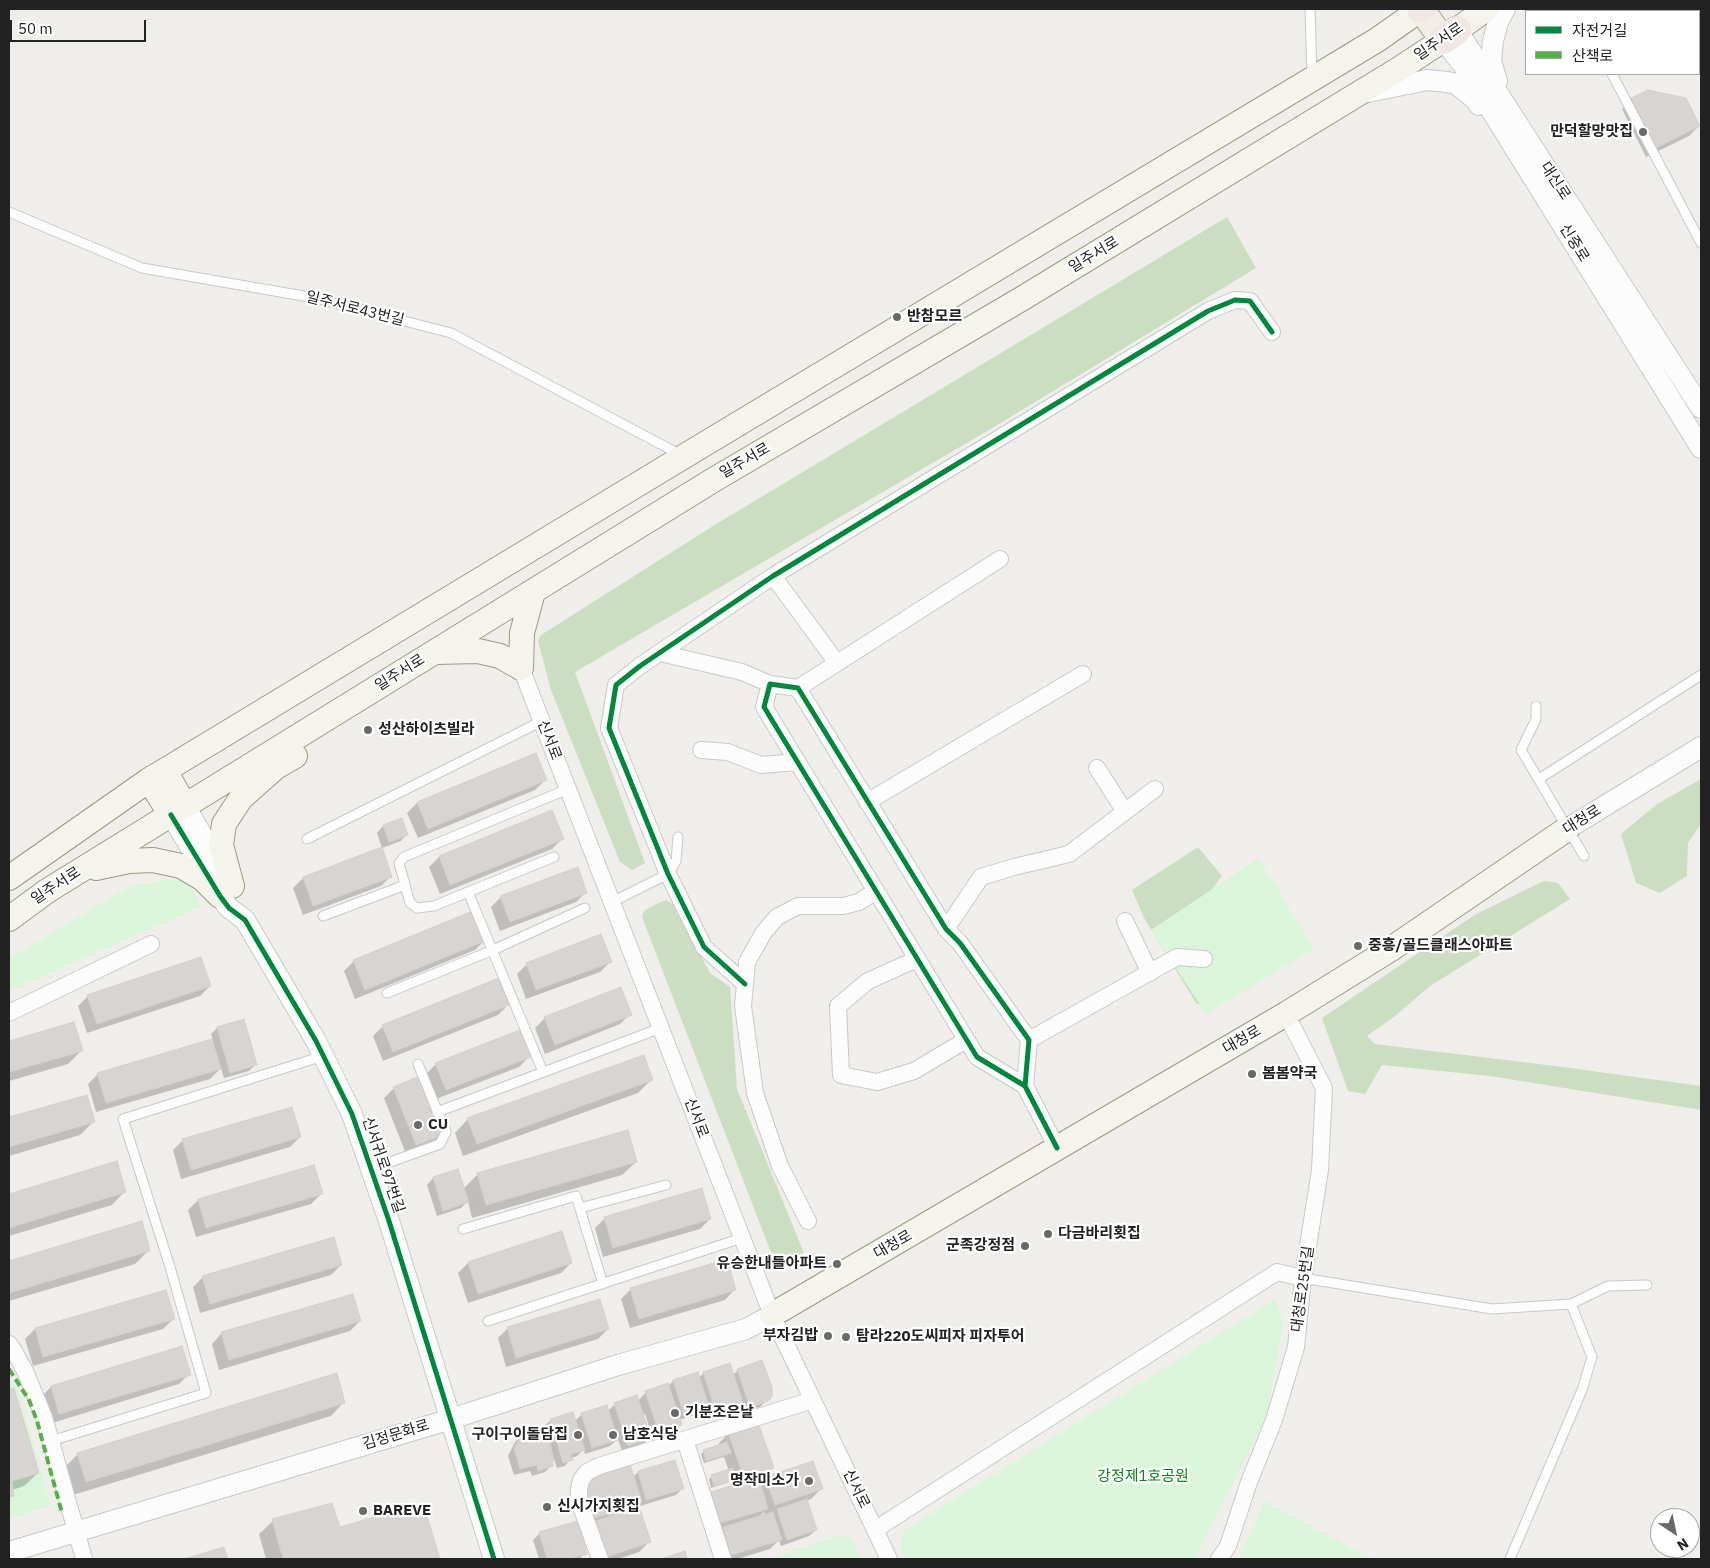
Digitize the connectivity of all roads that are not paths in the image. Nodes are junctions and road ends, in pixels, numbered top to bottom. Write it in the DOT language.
graph roads {
  1 [pos="1310,9"];
  2 [pos="1428,9"];
  3 [pos="1486,9"];
  4 [pos="1505,9"];
  5 [pos="1450,35"];
  6 [pos="1613,75"];
  7 [pos="1312,79"];
  8 [pos="1359,94"];
  9 [pos="1514,132"];
  10 [pos="9,212"];
  11 [pos="1701,243"];
  12 [pos="1272,332"];
  13 [pos="1701,408"];
  14 [pos="1701,448"];
  15 [pos="683,457"];
  16 [pos="1000,560"];
  17 [pos="773,576"];
  18 [pos="533,592"];
  19 [pos="435,652"];
  20 [pos="660,653"];
  21 [pos="837,663"];
  22 [pos="521,668"];
  23 [pos="1083,674"];
  24 [pos="1701,675"];
  25 [pos="770,684"];
  26 [pos="798,688"];
  27 [pos="1536,706"];
  28 [pos="328,717"];
  29 [pos="542,721"];
  30 [pos="1701,747"];
  31 [pos="701,750"];
  32 [pos="798,762"];
  33 [pos="1097,768"];
  34 [pos="157,775"];
  35 [pos="1539,779"];
  36 [pos="568,789"];
  37 [pos="1155,789"];
  38 [pos="867,802"];
  39 [pos="178,810"];
  40 [pos="1125,812"];
  41 [pos="1567,829"];
  42 [pos="678,837"];
  43 [pos="308,839"];
  44 [pos="1584,856"];
  45 [pos="554,857"];
  46 [pos="668,874"];
  47 [pos="9,878"];
  48 [pos="405,885"];
  49 [pos="876,890"];
  50 [pos="47,891"];
  51 [pos="226,891"];
  52 [pos="468,892"];
  53 [pos="612,902"];
  54 [pos="585,908"];
  55 [pos="323,916"];
  56 [pos="9,919"];
  57 [pos="1125,921"];
  58 [pos="946,929"];
  59 [pos="151,944"];
  60 [pos="492,950"];
  61 [pos="917,958"];
  62 [pos="1204,959"];
  63 [pos="1150,972"];
  64 [pos="745,984"];
  65 [pos="387,993"];
  66 [pos="9,1012"];
  67 [pos="1286,1014"];
  68 [pos="661,1028"];
  69 [pos="966,1040"];
  70 [pos="1029,1040"];
  71 [pos="323,1056"];
  72 [pos="418,1064"];
  73 [pos="543,1072"];
  74 [pos="1025,1086"];
  75 [pos="437,1112"];
  76 [pos="1057,1148"];
  77 [pos="371,1169"];
  78 [pos="666,1184"];
  79 [pos="580,1208"];
  80 [pos="808,1220"];
  81 [pos="463,1229"];
  82 [pos="742,1238"];
  83 [pos="1303,1278"];
  84 [pos="603,1284"];
  85 [pos="1647,1285"];
  86 [pos="1571,1304"];
  87 [pos="772,1315"];
  88 [pos="488,1321"];
  89 [pos="9,1344"];
  90 [pos="813,1400"];
  91 [pos="451,1419"];
  92 [pos="685,1440"];
  93 [pos="51,1441"];
  94 [pos="876,1529"];
  95 [pos="75,1531"];
  96 [pos="9,1552"];
  97 [pos="84,1559"];
  98 [pos="494,1559"];
  99 [pos="600,1559"];
  100 [pos="723,1559"];
  101 [pos="889,1559"];
  102 [pos="1219,1559"];
  103 [pos="1510,1559"];
  1 -- 7 [label="lane"];
  2 -- 5 [label="main road"];
  2 -- 7 [label="main road"];
  3 -- 5 [label="main road, 일주서로"];
  4 -- 9 [label="street"];
  5 -- 8 [label="main road, 일주서로"];
  5 -- 9 [label="street, 신중로"];
  6 -- 11 [label="lane"];
  7 -- 15 [label="main road"];
  8 -- 9 [label="street"];
  8 -- 18 [label="main road, 일주서로"];
  9 -- 13 [label="street, 대신로"];
  9 -- 14 [label="street, 신중로"];
  10 -- 15 [label="lane, 일주서로43번길"];
  12 -- 17 [label="street"];
  15 -- 34 [label="main road"];
  16 -- 21 [label="street"];
  17 -- 20 [label="street"];
  17 -- 21 [label="street"];
  18 -- 19 [label="main road, 일주서로"];
  18 -- 22 [label="main road"];
  19 -- 22 [label="main road"];
  19 -- 28 [label="main road, 일주서로"];
  20 -- 25 [label="street"];
  20 -- 46 [label="street"];
  21 -- 26 [label="street"];
  22 -- 29 [label="street, 신서로"];
  23 -- 38 [label="street"];
  24 -- 35 [label="lane"];
  25 -- 26 [label="street"];
  25 -- 32 [label="street"];
  26 -- 38 [label="street"];
  27 -- 35 [label="lane"];
  28 -- 39 [label="main road, 일주서로"];
  28 -- 51 [label="main road"];
  29 -- 36 [label="street, 신서로"];
  29 -- 43 [label="lane"];
  30 -- 41 [label="street, 대청로"];
  31 -- 32 [label="street"];
  32 -- 49 [label="street"];
  33 -- 40 [label="street"];
  34 -- 39 [label="main road"];
  34 -- 47 [label="main road"];
  35 -- 41 [label="lane"];
  36 -- 48 [label="lane"];
  36 -- 53 [label="street, 신서로"];
  37 -- 40 [label="street"];
  38 -- 58 [label="street"];
  39 -- 50 [label="main road, 일주서로"];
  39 -- 51 [label="street, 신서귀로97번길"];
  40 -- 58 [label="street"];
  41 -- 44 [label="lane"];
  41 -- 67 [label="main road, 대청로"];
  42 -- 46 [label="lane"];
  45 -- 52 [label="lane"];
  46 -- 53 [label="lane"];
  46 -- 64 [label="street"];
  48 -- 52 [label="lane"];
  48 -- 55 [label="lane"];
  49 -- 61 [label="street"];
  49 -- 64 [label="street"];
  50 -- 51 [label="main road"];
  50 -- 56 [label="main road, 일주서로"];
  51 -- 71 [label="street, 신서귀로97번길"];
  52 -- 60 [label="lane"];
  53 -- 68 [label="street, 신서로"];
  54 -- 60 [label="lane"];
  57 -- 63 [label="street"];
  58 -- 70 [label="street"];
  59 -- 66 [label="street"];
  60 -- 65 [label="lane"];
  60 -- 73 [label="lane"];
  61 -- 69 [label="street"];
  61 -- 69 [label="street"];
  62 -- 63 [label="street"];
  63 -- 70 [label="street"];
  64 -- 80 [label="street"];
  67 -- 76 [label="main road, 대청로"];
  67 -- 83 [label="street, 대청로25번길"];
  68 -- 73 [label="lane"];
  68 -- 82 [label="street, 신서로"];
  69 -- 74 [label="street"];
  70 -- 74 [label="street"];
  71 -- 77 [label="street, 신서귀로97번길"];
  71 -- 93 [label="lane"];
  72 -- 75 [label="lane"];
  73 -- 75 [label="lane"];
  74 -- 76 [label="street"];
  75 -- 77 [label="lane"];
  76 -- 87 [label="main road, 대청로"];
  77 -- 91 [label="street, 신서귀로97번길"];
  78 -- 79 [label="lane"];
  79 -- 81 [label="lane"];
  79 -- 84 [label="lane"];
  82 -- 84 [label="lane"];
  82 -- 87 [label="street, 신서로"];
  83 -- 86 [label="lane"];
  83 -- 94 [label="street"];
  83 -- 102 [label="street, 대청로25번길"];
  84 -- 88 [label="lane"];
  85 -- 86 [label="lane"];
  86 -- 103 [label="lane"];
  87 -- 90 [label="street, 신서로"];
  87 -- 91 [label="street, 김정문화로"];
  89 -- 93 [label="street"];
  90 -- 92 [label="street"];
  90 -- 94 [label="street, 신서로"];
  91 -- 95 [label="street, 김정문화로"];
  91 -- 98 [label="street, 신서귀로97번길"];
  92 -- 99 [label="street"];
  92 -- 100 [label="street"];
  93 -- 95 [label="street"];
  94 -- 101 [label="street, 신서로"];
  95 -- 96 [label="street, 김정문화로"];
  95 -- 97 [label="street"];
}
